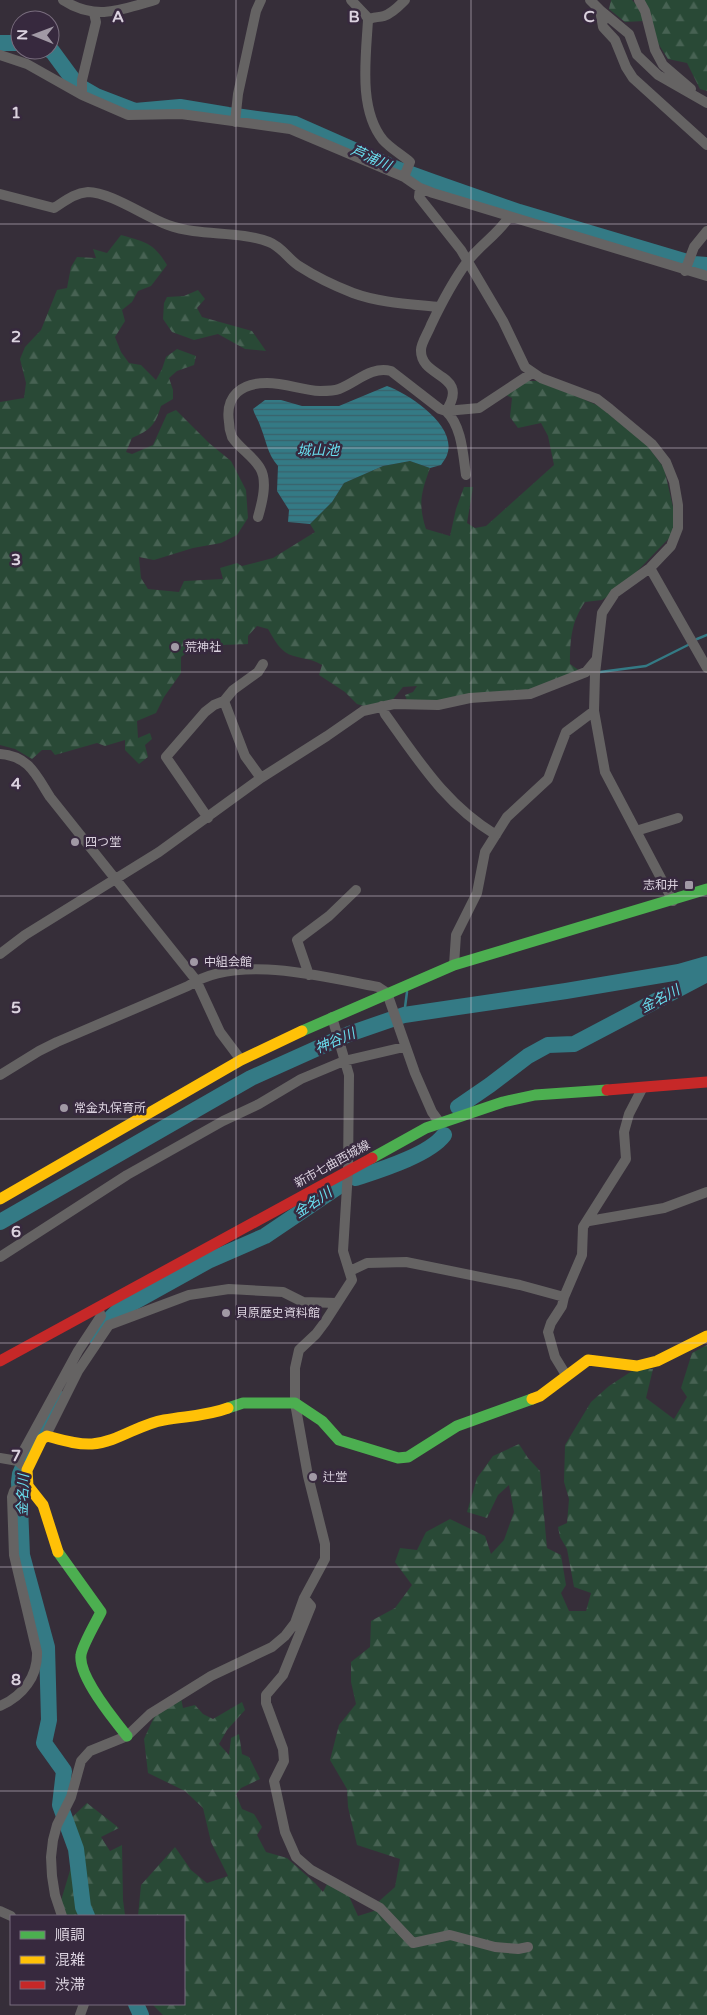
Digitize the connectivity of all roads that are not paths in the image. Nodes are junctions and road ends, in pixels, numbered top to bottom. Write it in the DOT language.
graph roads {
  1 [pos="63,0"];
  2 [pos="155,0"];
  3 [pos="261,0"];
  4 [pos="351,0"];
  5 [pos="405,0"];
  6 [pos="590,0"];
  7 [pos="638,0"];
  8 [pos="77,4"];
  9 [pos="600,10"];
  10 [pos="94,13"];
  11 [pos="369,19"];
  12 [pos="0,55"];
  13 [pos="82,90"];
  14 [pos="707,103"];
  15 [pos="236,118"];
  16 [pos="707,145"];
  17 [pos="406,173"];
  18 [pos="420,188"];
  19 [pos="0,194"];
  20 [pos="508,217"];
  21 [pos="707,230"];
  22 [pos="468,262"];
  23 [pos="686,269"];
  24 [pos="707,276"];
  25 [pos="440,306"];
  26 [pos="532,373"];
  27 [pos="446,411"];
  28 [pos="466,475"];
  29 [pos="258,517"];
  30 [pos="650,568"];
  31 [pos="596,659"];
  32 [pos="263,664"];
  33 [pos="707,668"];
  34 [pos="224,701"];
  35 [pos="382,706"];
  36 [pos="594,711"];
  37 [pos="0,754"];
  38 [pos="260,778"];
  39 [pos="208,818"];
  40 [pos="678,818"];
  41 [pos="636,831"];
  42 [pos="496,835"];
  43 [pos="117,879"];
  44 [pos="707,889"];
  45 [pos="356,890"];
  46 [pos="673,901"];
  47 [pos="0,954"];
  48 [pos="454,965"];
  49 [pos="309,975"];
  50 [pos="196,980"];
  51 [pos="388,995"];
  52 [pos="332,1017"];
  53 [pos="404,1046"];
  54 [pos="241,1060"];
  55 [pos="344,1061"];
  56 [pos="0,1075"];
  57 [pos="707,1082"];
  58 [pos="643,1087"];
  59 [pos="440,1123"];
  60 [pos="348,1171"];
  61 [pos="707,1192"];
  62 [pos="0,1199"];
  63 [pos="589,1221"];
  64 [pos="0,1258"];
  65 [pos="350,1271"];
  66 [pos="564,1297"];
  67 [pos="337,1303"];
  68 [pos="98,1308"];
  69 [pos="707,1336"];
  70 [pos="0,1361"];
  71 [pos="566,1375"];
  72 [pos="295,1403"];
  73 [pos="47,1436"];
  74 [pos="0,1458"];
  75 [pos="18,1462"];
  76 [pos="27,1470"];
  77 [pos="28,1486"];
  78 [pos="304,1598"];
  79 [pos="0,1706"];
  80 [pos="128,1736"];
  81 [pos="62,1915"];
  82 [pos="528,1947"];
  1 -- 8 [label="street"];
  2 -- 10 [label="street"];
  3 -- 15 [label="street"];
  4 -- 11 [label="street"];
  5 -- 11 [label="street"];
  6 -- 9 [label="street"];
  7 -- 14 [label="street"];
  8 -- 10 [label="street"];
  9 -- 14 [label="street"];
  9 -- 16 [label="street"];
  10 -- 13 [label="street"];
  11 -- 17 [label="street"];
  12 -- 13 [label="street"];
  13 -- 15 [label="street"];
  15 -- 17 [label="street"];
  17 -- 18 [label="street"];
  18 -- 20 [label="street"];
  18 -- 22 [label="street"];
  19 -- 25 [label="street"];
  20 -- 22 [label="street"];
  20 -- 23 [label="street"];
  21 -- 23 [label="street"];
  22 -- 25 [label="street"];
  22 -- 26 [label="street"];
  23 -- 24 [label="street"];
  25 -- 27 [label="street"];
  26 -- 27 [label="street"];
  26 -- 30 [label="street"];
  27 -- 28 [label="street"];
  27 -- 29 [label="street"];
  30 -- 31 [label="street"];
  30 -- 33 [label="street"];
  31 -- 35 [label="street"];
  31 -- 36 [label="street"];
  32 -- 34 [label="street"];
  34 -- 38 [label="street"];
  34 -- 39 [label="street"];
  35 -- 38 [label="street"];
  35 -- 42 [label="street"];
  36 -- 41 [label="street"];
  36 -- 42 [label="street"];
  37 -- 43 [label="street"];
  38 -- 39 [label="street"];
  39 -- 43 [label="street"];
  40 -- 41 [label="street"];
  41 -- 46 [label="street"];
  42 -- 48 [label="street"];
  43 -- 47 [label="street"];
  43 -- 50 [label="street"];
  44 -- 46 [label="street"];
  45 -- 49 [label="street"];
  46 -- 48 [label="street"];
  48 -- 51 [label="street"];
  49 -- 50 [label="street"];
  49 -- 51 [label="street"];
  50 -- 54 [label="street"];
  50 -- 56 [label="street"];
  51 -- 52 [label="street"];
  51 -- 53 [label="street"];
  52 -- 54 [label="street"];
  52 -- 55 [label="street"];
  53 -- 55 [label="street"];
  53 -- 59 [label="street"];
  54 -- 62 [label="street"];
  55 -- 60 [label="street"];
  55 -- 64 [label="street"];
  57 -- 58 [label="street, 新市七曲西城線"];
  58 -- 59 [label="street, 新市七曲西城線"];
  58 -- 63 [label="street"];
  59 -- 60 [label="street, 新市七曲西城線"];
  60 -- 65 [label="street"];
  60 -- 68 [label="street, 新市七曲西城線"];
  61 -- 63 [label="street"];
  63 -- 66 [label="street"];
  65 -- 66 [label="street"];
  65 -- 67 [label="street"];
  66 -- 71 [label="street"];
  67 -- 72 [label="street"];
  67 -- 73 [label="street"];
  68 -- 70 [label="street, 新市七曲西城線"];
  68 -- 75 [label="street"];
  69 -- 71 [label="street"];
  71 -- 72 [label="street"];
  72 -- 73 [label="street"];
  72 -- 78 [label="street"];
  73 -- 76 [label="street"];
  74 -- 75 [label="street"];
  75 -- 76 [label="street"];
  76 -- 77 [label="street"];
  77 -- 79 [label="street"];
  77 -- 80 [label="street"];
  78 -- 80 [label="street"];
  78 -- 82 [label="street"];
  80 -- 81 [label="street"];
}
